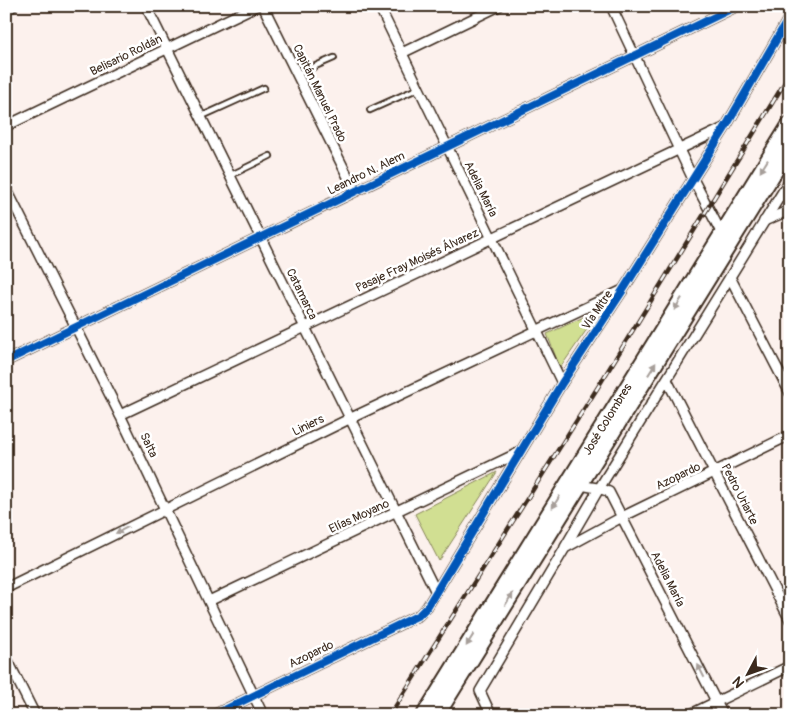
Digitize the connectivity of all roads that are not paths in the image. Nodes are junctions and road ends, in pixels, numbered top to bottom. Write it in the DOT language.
graph roads {
  1 [pos="13,6"];
  2 [pos="146,6"];
  3 [pos="256,6"];
  4 [pos="263,6"];
  5 [pos="379,6"];
  6 [pos="499,6"];
  7 [pos="611,6"];
  8 [pos="737,6"];
  9 [pos="6,10"];
  10 [pos="790,16"];
  11 [pos="167,49"];
  12 [pos="402,53"];
  13 [pos="635,55"];
  14 [pos="334,58"];
  15 [pos="297,74"];
  16 [pos="264,88"];
  17 [pos="418,88"];
  18 [pos="370,110"];
  19 [pos="200,117"];
  20 [pos="790,124"];
  21 [pos="6,126"];
  22 [pos="725,128"];
  23 [pos="447,147"];
  24 [pos="790,147"];
  25 [pos="679,149"];
  26 [pos="270,156"];
  27 [pos="230,176"];
  28 [pos="692,177"];
  29 [pos="790,180"];
  30 [pos="6,188"];
  31 [pos="355,192"];
  32 [pos="790,210"];
  33 [pos="764,221"];
  34 [pos="260,237"];
  35 [pos="491,238"];
  36 [pos="726,240"];
  37 [pos="730,277"];
  38 [pos="624,290"];
  39 [pos="77,327"];
  40 [pos="304,327"];
  41 [pos="536,331"];
  42 [pos="6,361"];
  43 [pos="667,380"];
  44 [pos="562,383"];
  45 [pos="790,393"];
  46 [pos="120,415"];
  47 [pos="349,419"];
  48 [pos="790,434"];
  49 [pos="519,453"];
  50 [pos="715,472"];
  51 [pos="575,482"];
  52 [pos="600,487"];
  53 [pos="165,508"];
  54 [pos="395,512"];
  55 [pos="622,517"];
  56 [pos="565,548"];
  57 [pos="6,588"];
  58 [pos="436,592"];
  59 [pos="209,601"];
  60 [pos="419,615"];
  61 [pos="790,620"];
  62 [pos="6,657"];
  63 [pos="790,666"];
  64 [pos="254,695"];
  65 [pos="716,702"];
  66 [pos="35,715"];
  67 [pos="214,715"];
  68 [pos="262,715"];
  69 [pos="424,715"];
  70 [pos="437,715"];
  71 [pos="492,715"];
  72 [pos="689,715"];
  73 [pos="723,715"];
  1 -- 9 [label="street"];
  2 -- 11 [label="street, Catamarca"];
  3 -- 11 [label="street, Belisario Roldán"];
  4 -- 15 [label="street, Capitán Manuel Prado"];
  5 -- 12 [label="street, Adelia María"];
  6 -- 12 [label="street"];
  7 -- 13 [label="street"];
  8 -- 13 [label="street, Leandro N. Alem"];
  10 -- 22 [label="street, Vía Mitre"];
  11 -- 19 [label="street, Catamarca"];
  11 -- 21 [label="street, Belisario Roldán"];
  12 -- 17 [label="street, Adelia María"];
  13 -- 23 [label="street, Leandro N. Alem"];
  13 -- 25 [label="street"];
  14 -- 15 [label="lane"];
  15 -- 31 [label="street, Capitán Manuel Prado"];
  16 -- 19 [label="lane"];
  17 -- 18 [label="lane"];
  17 -- 23 [label="street, Adelia María"];
  19 -- 27 [label="street, Catamarca"];
  20 -- 36 [label="main road, José Colombres, one-way"];
  22 -- 25 [label="street, Pasaje Fray Moisés Álvarez"];
  22 -- 28 [label="street, Vía Mitre"];
  23 -- 31 [label="street, Leandro N. Alem"];
  23 -- 35 [label="street, Adelia María"];
  24 -- 36 [label="main road, José Colombres"];
  25 -- 28 [label="street"];
  25 -- 35 [label="street, Pasaje Fray Moisés Álvarez"];
  26 -- 27 [label="lane"];
  27 -- 34 [label="street, Catamarca"];
  28 -- 36 [label="street"];
  28 -- 38 [label="street, Vía Mitre"];
  29 -- 33 [label="street"];
  30 -- 39 [label="street, Salta"];
  31 -- 34 [label="street, Leandro N. Alem"];
  32 -- 33 [label="street"];
  33 -- 37 [label="street"];
  34 -- 39 [label="street, Leandro N. Alem"];
  34 -- 40 [label="street, Catamarca"];
  35 -- 40 [label="street, Pasaje Fray Moisés Álvarez"];
  35 -- 41 [label="street, Adelia María"];
  36 -- 51 [label="main road, José Colombres"];
  37 -- 43 [label="street"];
  37 -- 45 [label="street"];
  38 -- 41 [label="street, Liniers"];
  38 -- 44 [label="street, Vía Mitre"];
  39 -- 42 [label="street, Leandro N. Alem"];
  39 -- 46 [label="street, Salta"];
  40 -- 46 [label="street, Pasaje Fray Moisés Álvarez"];
  40 -- 47 [label="street, Catamarca"];
  41 -- 44 [label="street, Adelia María"];
  41 -- 47 [label="street, Liniers"];
  43 -- 50 [label="street, Pedro Uriarte"];
  43 -- 52 [label="street"];
  44 -- 49 [label="street, Vía Mitre"];
  46 -- 53 [label="street, Salta"];
  47 -- 53 [label="street, Liniers"];
  47 -- 54 [label="street, Catamarca"];
  48 -- 50 [label="street, Azopardo"];
  49 -- 54 [label="street, Elías Moyano"];
  49 -- 58 [label="street, Vía Mitre"];
  50 -- 55 [label="street, Azopardo"];
  50 -- 61 [label="street, Pedro Uriarte"];
  51 -- 52 [label="street"];
  51 -- 69 [label="main road, José Colombres, one-way"];
  70 -- 51 [label="main road, José Colombres, one-way"];
  52 -- 55 [label="street, Adelia María"];
  52 -- 56 [label="street"];
  53 -- 57 [label="street, Liniers, one-way"];
  53 -- 59 [label="street, Salta"];
  54 -- 58 [label="street, Catamarca"];
  54 -- 59 [label="street, Elías Moyano"];
  55 -- 56 [label="street, Azopardo"];
  65 -- 55 [label="street, Adelia María, one-way"];
  56 -- 71 [label="street"];
  58 -- 60 [label="street, Vía Mitre"];
  59 -- 64 [label="street, Salta"];
  60 -- 64 [label="street, Azopardo"];
  62 -- 66 [label="street"];
  63 -- 65 [label="street"];
  64 -- 67 [label="street, Azopardo"];
  64 -- 68 [label="street, Salta"];
  65 -- 72 [label="street"];
  65 -- 73 [label="street, Adelia María"];
}
